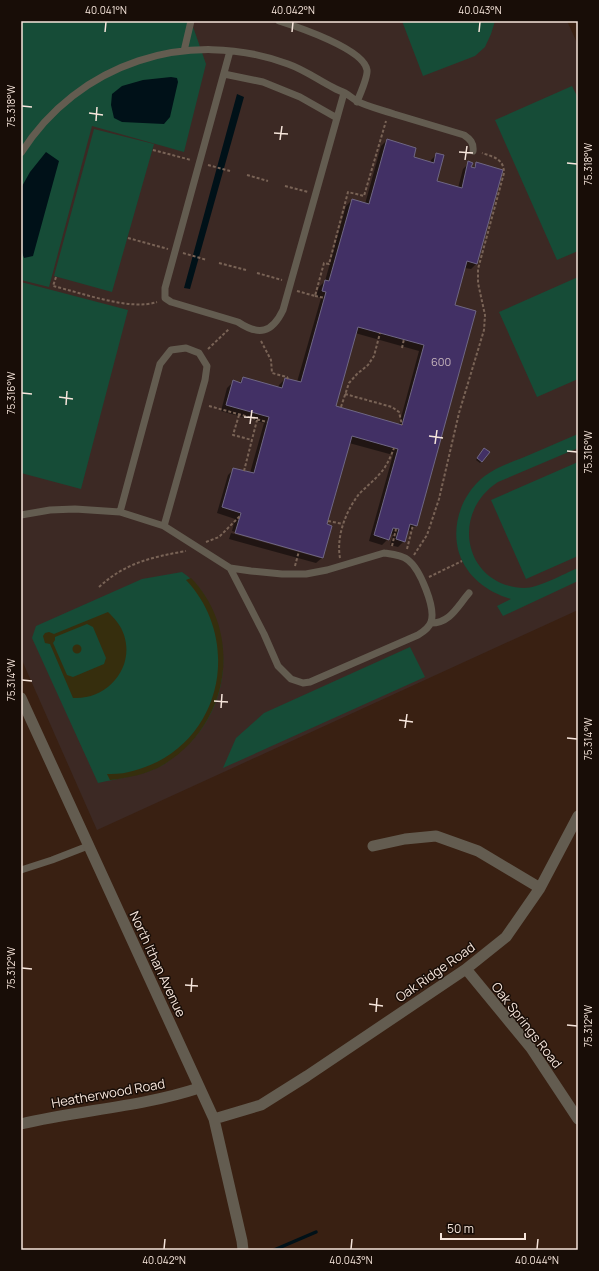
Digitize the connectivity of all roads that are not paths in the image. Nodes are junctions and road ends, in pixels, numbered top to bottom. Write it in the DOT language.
graph roads {
  1 [pos="191,21"];
  2 [pos="279,21"];
  3 [pos="184,51"];
  4 [pos="230,51"];
  5 [pos="224,74"];
  6 [pos="344,93"];
  7 [pos="357,102"];
  8 [pos="337,118"];
  9 [pos="473,151"];
  10 [pos="21,153"];
  11 [pos="120,512"];
  12 [pos="21,515"];
  13 [pos="164,526"];
  14 [pos="230,568"];
  15 [pos="469,593"];
  16 [pos="431,623"];
  17 [pos="21,698"];
  18 [pos="578,816"];
  19 [pos="88,846"];
  20 [pos="373,846"];
  21 [pos="21,870"];
  22 [pos="540,888"];
  23 [pos="466,969"];
  24 [pos="199,1088"];
  25 [pos="578,1118"];
  26 [pos="214,1120"];
  27 [pos="21,1124"];
  28 [pos="243,1250"];
  1 -- 3 [label="lane"];
  2 -- 7 [label="lane"];
  3 -- 4 [label="lane"];
  3 -- 10 [label="lane"];
  4 -- 5 [label="lane"];
  4 -- 6 [label="lane"];
  5 -- 8 [label="lane"];
  5 -- 8 [label="lane"];
  6 -- 7 [label="lane"];
  6 -- 8 [label="lane"];
  7 -- 9 [label="lane"];
  11 -- 12 [label="lane"];
  11 -- 13 [label="lane"];
  11 -- 13 [label="lane"];
  13 -- 14 [label="lane"];
  14 -- 16 [label="lane"];
  14 -- 16 [label="lane"];
  15 -- 16 [label="lane"];
  17 -- 19 [label="street, North Ithan Avenue"];
  18 -- 22 [label="street, Oak Ridge Road"];
  19 -- 21 [label="lane"];
  19 -- 24 [label="street, North Ithan Avenue"];
  20 -- 22 [label="street"];
  22 -- 23 [label="street, Oak Ridge Road"];
  23 -- 25 [label="street, Oak Springs Road"];
  23 -- 26 [label="street, Oak Ridge Road"];
  24 -- 26 [label="street, North Ithan Avenue"];
  24 -- 27 [label="street, Heatherwood Road"];
  26 -- 28 [label="street, North Ithan Avenue"];
}
